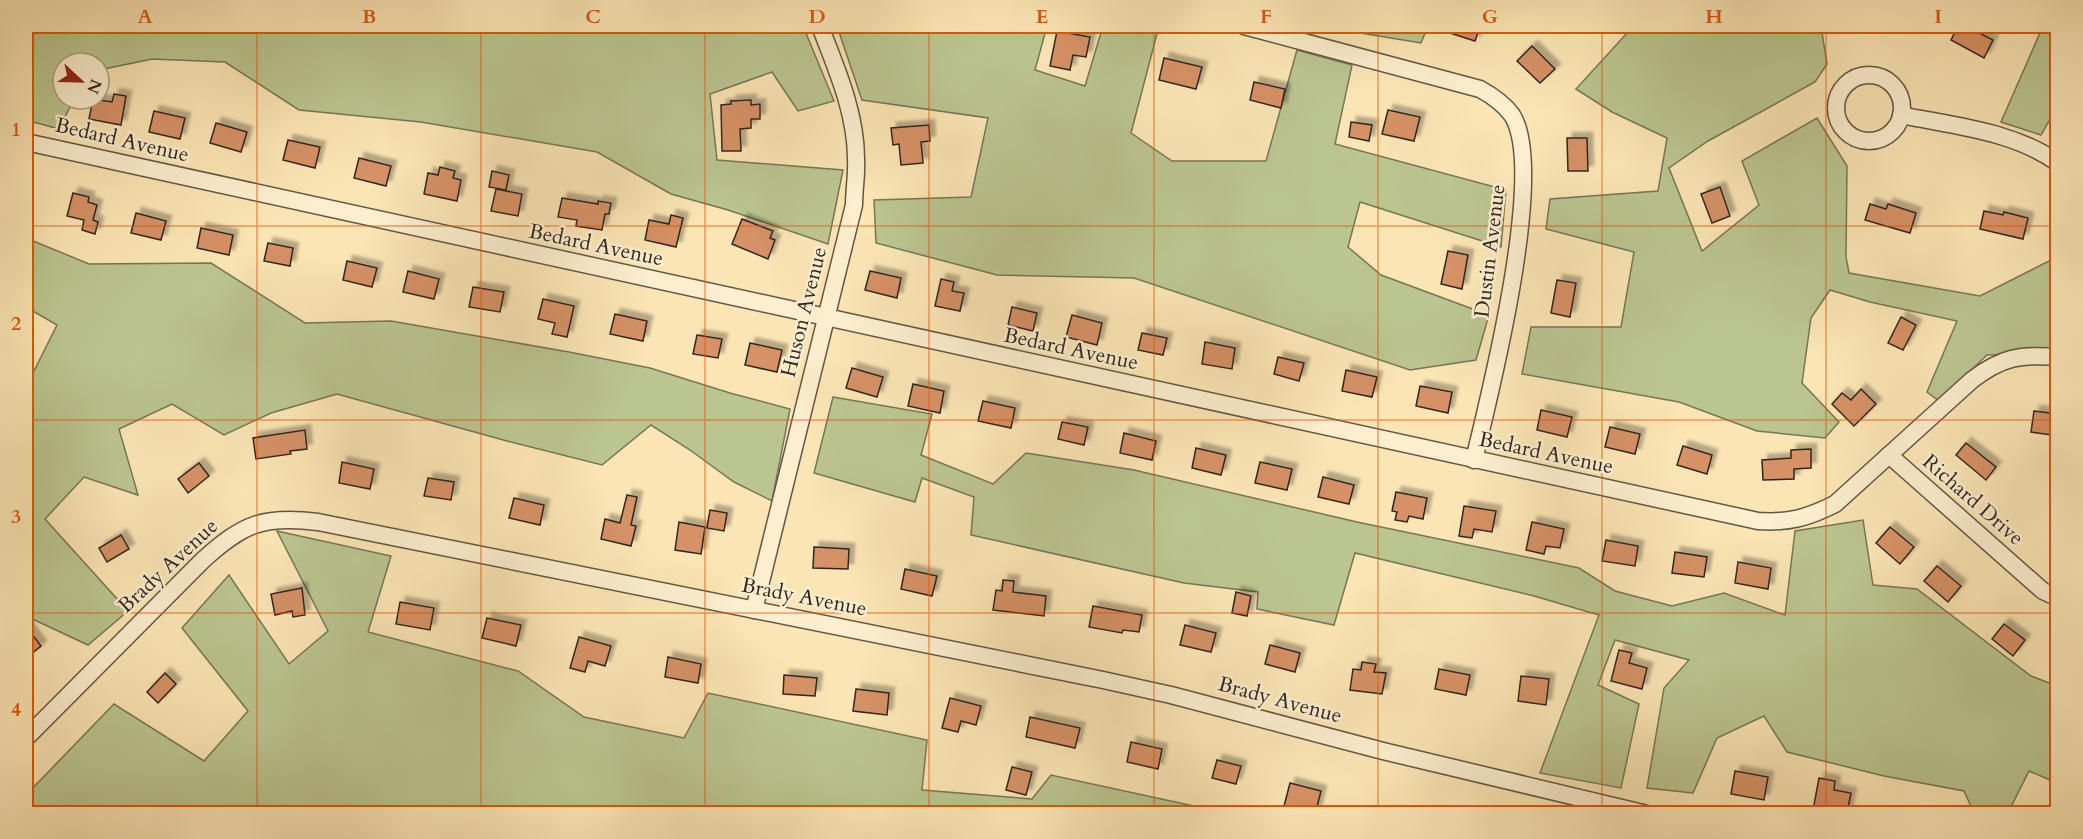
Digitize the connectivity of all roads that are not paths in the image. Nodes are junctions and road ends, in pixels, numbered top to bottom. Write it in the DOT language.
graph roads {
  1 [pos="820,26"];
  2 [pos="1254,27"];
  3 [pos="1901,115"];
  4 [pos="26,142"];
  5 [pos="2058,163"];
  6 [pos="825,318"];
  7 [pos="2058,357"];
  8 [pos="1889,455"];
  9 [pos="1474,460"];
  10 [pos="2058,598"];
  11 [pos="754,610"];
  12 [pos="26,738"];
  13 [pos="1647,813"];
  1 -- 6 [label="street, Huson Avenue"];
  2 -- 9 [label="street, Dustin Avenue"];
  3 -- 3 [label="street"];
  3 -- 5 [label="street"];
  4 -- 6 [label="street, Bedard Avenue"];
  6 -- 9 [label="street, Bedard Avenue"];
  6 -- 11 [label="street, Huson Avenue"];
  7 -- 8 [label="street, Bedard Avenue"];
  8 -- 9 [label="street, Bedard Avenue"];
  8 -- 10 [label="street, Richard Drive"];
  11 -- 12 [label="street, Brady Avenue"];
  11 -- 13 [label="street, Brady Avenue"];
}
